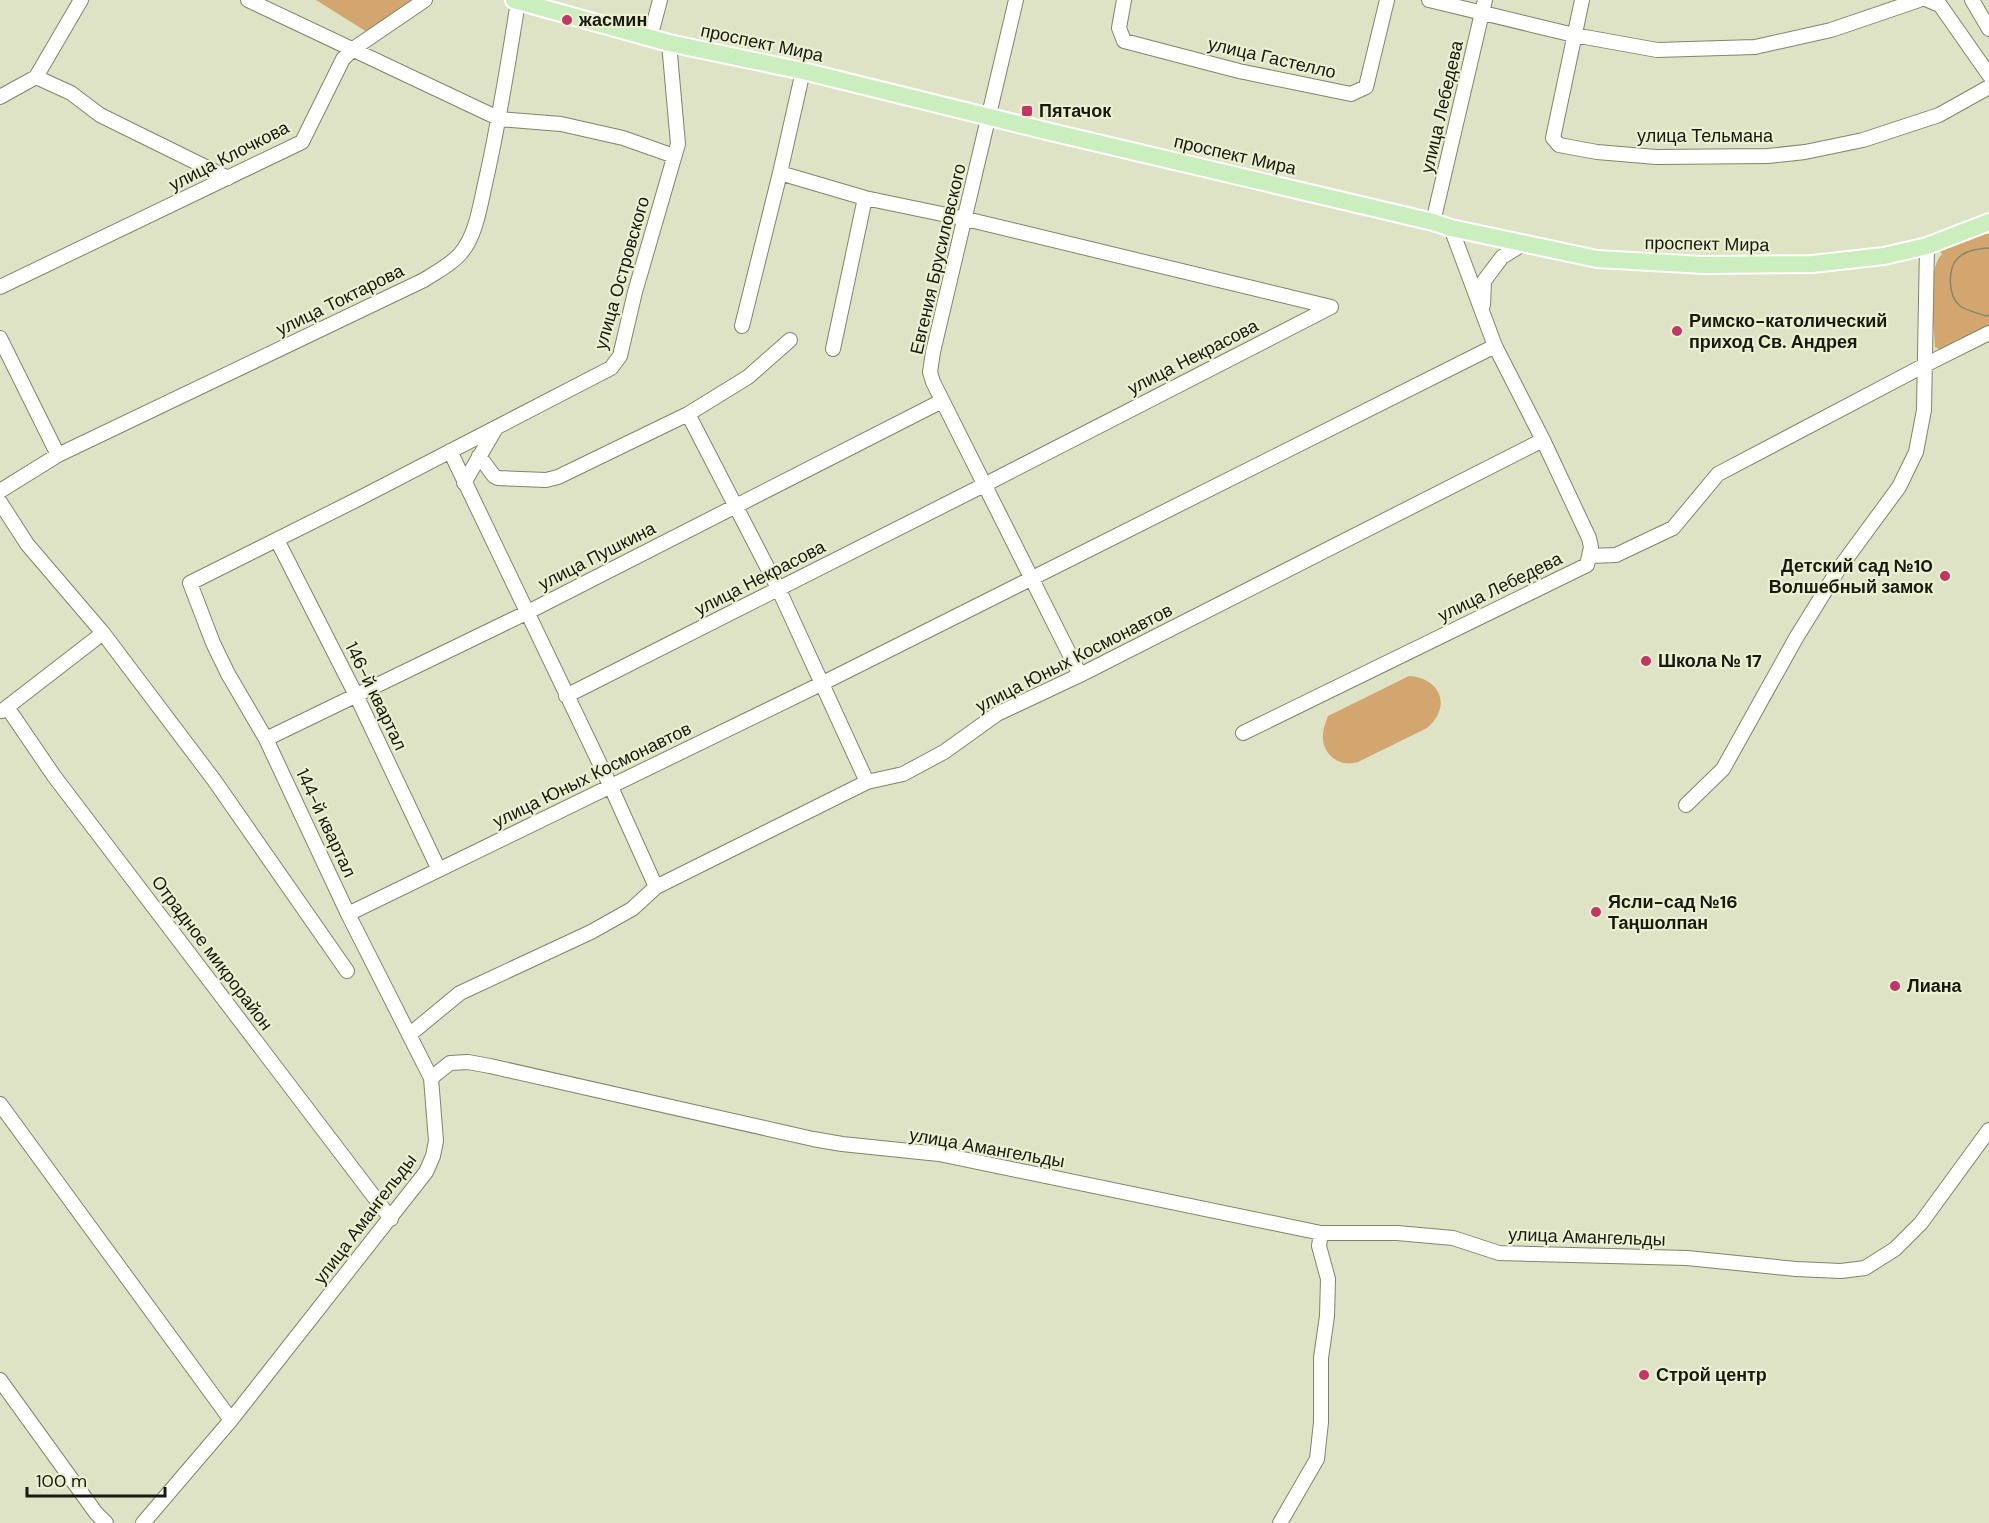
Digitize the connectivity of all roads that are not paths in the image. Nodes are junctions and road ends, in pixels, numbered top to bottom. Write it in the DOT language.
graph roads {
  1 [pos="81,0"];
  2 [pos="248,0"];
  3 [pos="425,0"];
  4 [pos="660,0"];
  5 [pos="1016,0"];
  6 [pos="1124,0"];
  7 [pos="1387,0"];
  8 [pos="1429,0"];
  9 [pos="1582,0"];
  10 [pos="1919,0"];
  11 [pos="1928,0"];
  12 [pos="1972,0"];
  13 [pos="516,1"];
  14 [pos="548,4"];
  15 [pos="1484,7"];
  16 [pos="1989,29"];
  17 [pos="1574,35"];
  18 [pos="650,38"];
  19 [pos="669,43"];
  20 [pos="353,49"];
  21 [pos="803,71"];
  22 [pos="1989,75"];
  23 [pos="36,77"];
  24 [pos="1989,87"];
  25 [pos="0,98"];
  26 [pos="989,117"];
  27 [pos="500,119"];
  28 [pos="674,156"];
  29 [pos="780,173"];
  30 [pos="228,178"];
  31 [pos="865,198"];
  32 [pos="1989,212"];
  33 [pos="966,219"];
  34 [pos="1433,222"];
  35 [pos="1989,222"];
  36 [pos="1451,228"];
  37 [pos="1954,234"];
  38 [pos="1523,244"];
  39 [pos="1927,246"];
  40 [pos="0,287"];
  41 [pos="1483,310"];
  42 [pos="742,326"];
  43 [pos="1989,333"];
  44 [pos="0,338"];
  45 [pos="789,340"];
  46 [pos="1495,346"];
  47 [pos="833,349"];
  48 [pos="1925,365"];
  49 [pos="942,401"];
  50 [pos="688,414"];
  51 [pos="496,428"];
  52 [pos="1543,440"];
  53 [pos="450,451"];
  54 [pos="58,456"];
  55 [pos="479,456"];
  56 [pos="464,483"];
  57 [pos="986,484"];
  58 [pos="0,491"];
  59 [pos="0,502"];
  60 [pos="734,506"];
  61 [pos="277,540"];
  62 [pos="1590,556"];
  63 [pos="1032,578"];
  64 [pos="190,583"];
  65 [pos="779,590"];
  66 [pos="526,613"];
  67 [pos="103,633"];
  68 [pos="1080,675"];
  69 [pos="822,683"];
  70 [pos="566,696"];
  71 [pos="357,697"];
  72 [pos="3,710"];
  73 [pos="1243,733"];
  74 [pos="266,740"];
  75 [pos="867,782"];
  76 [pos="611,787"];
  77 [pos="1686,805"];
  78 [pos="439,870"];
  79 [pos="656,887"];
  80 [pos="348,914"];
  81 [pos="347,971"];
  82 [pos="409,1035"];
  83 [pos="431,1078"];
  84 [pos="0,1104"];
  85 [pos="1989,1130"];
  86 [pos="391,1219"];
  87 [pos="1321,1233"];
  88 [pos="0,1380"];
  89 [pos="231,1420"];
  90 [pos="106,1523"];
  91 [pos="143,1523"];
  92 [pos="1280,1523"];
  1 -- 23 [label="street"];
  2 -- 20 [label="street"];
  3 -- 20 [label="street, улица Клочкова"];
  4 -- 18 [label="street"];
  5 -- 26 [label="street, Евгения Брусиловского"];
  6 -- 7 [label="street, улица Гастелло"];
  8 -- 15 [label="street"];
  9 -- 17 [label="street, улица Тельмана"];
  10 -- 17 [label="street"];
  11 -- 22 [label="street"];
  12 -- 16 [label="street"];
  13 -- 14 [label="main road, проспект Мира"];
  13 -- 27 [label="street, улица Токтарова"];
  14 -- 18 [label="main road, проспект Мира"];
  15 -- 17 [label="street"];
  15 -- 34 [label="street, улица Лебедева"];
  17 -- 24 [label="street, улица Тельмана"];
  18 -- 19 [label="main road, проспект Мира"];
  19 -- 21 [label="main road, проспект Мира"];
  19 -- 28 [label="street, улица Островского"];
  20 -- 27 [label="street"];
  20 -- 30 [label="street, улица Клочкова"];
  21 -- 26 [label="main road, проспект Мира"];
  21 -- 29 [label="street"];
  23 -- 25 [label="street"];
  23 -- 30 [label="street"];
  26 -- 33 [label="street, Евгения Брусиловского"];
  26 -- 34 [label="main road, проспект Мира"];
  27 -- 28 [label="street"];
  27 -- 54 [label="street, улица Токтарова"];
  28 -- 51 [label="street, улица Островского"];
  29 -- 31 [label="street, улица Некрасова"];
  29 -- 42 [label="street"];
  30 -- 40 [label="street, улица Клочкова"];
  31 -- 33 [label="street, улица Некрасова"];
  31 -- 47 [label="street"];
  32 -- 37 [label="main road, проспект Мира"];
  33 -- 49 [label="street, Евгения Брусиловского"];
  33 -- 57 [label="street, улица Некрасова"];
  34 -- 36 [label="main road, проспект Мира"];
  35 -- 37 [label="main road, проспект Мира"];
  36 -- 38 [label="main road, проспект Мира"];
  36 -- 41 [label="street"];
  37 -- 39 [label="main road, проспект Мира"];
  38 -- 39 [label="main road, проспект Мира"];
  38 -- 41 [label="street"];
  39 -- 48 [label="street"];
  41 -- 46 [label="street"];
  43 -- 48 [label="street"];
  44 -- 54 [label="street"];
  45 -- 50 [label="street"];
  46 -- 52 [label="street"];
  46 -- 63 [label="street, улица Юных Космонавтов"];
  48 -- 62 [label="street"];
  48 -- 77 [label="street"];
  49 -- 57 [label="street, Евгения Брусиловского"];
  49 -- 60 [label="street, улица Пушкина"];
  50 -- 55 [label="street"];
  50 -- 60 [label="street"];
  51 -- 53 [label="street, улица Островского"];
  51 -- 55 [label="street"];
  52 -- 62 [label="street"];
  52 -- 68 [label="street, улица Юных Космонавтов"];
  53 -- 56 [label="street"];
  53 -- 61 [label="street, улица Островского"];
  54 -- 58 [label="street, улица Токтарова"];
  55 -- 56 [label="street"];
  56 -- 66 [label="street"];
  57 -- 63 [label="street, Евгения Брусиловского"];
  57 -- 65 [label="street, улица Некрасова"];
  59 -- 67 [label="street"];
  60 -- 65 [label="street"];
  60 -- 66 [label="street, улица Пушкина"];
  61 -- 64 [label="street, улица Островского"];
  61 -- 71 [label="street, 146-й квартал"];
  62 -- 73 [label="street, улица Лебедева"];
  63 -- 68 [label="street, Евгения Брусиловского"];
  63 -- 69 [label="street, улица Юных Космонавтов"];
  64 -- 74 [label="street, 144-й квартал"];
  65 -- 69 [label="street"];
  65 -- 70 [label="street, улица Некрасова"];
  66 -- 70 [label="street"];
  66 -- 71 [label="street, улица Пушкина"];
  67 -- 72 [label="street"];
  67 -- 81 [label="street"];
  68 -- 75 [label="street, улица Юных Космонавтов"];
  69 -- 75 [label="street"];
  69 -- 76 [label="street, улица Юных Космонавтов"];
  70 -- 76 [label="street"];
  71 -- 74 [label="street, улица Пушкина"];
  71 -- 78 [label="street, 146-й квартал"];
  72 -- 86 [label="street, Отрадное микрорайон"];
  74 -- 80 [label="street, 144-й квартал"];
  75 -- 79 [label="street, улица Юных Космонавтов"];
  76 -- 78 [label="street, улица Юных Космонавтов"];
  76 -- 79 [label="street"];
  78 -- 80 [label="street, улица Юных Космонавтов"];
  79 -- 82 [label="street, улица Юных Космонавтов"];
  80 -- 82 [label="street, 144-й квартал"];
  82 -- 83 [label="street, 144-й квартал"];
  83 -- 86 [label="street, улица Амангельды"];
  83 -- 87 [label="street, улица Амангельды"];
  84 -- 89 [label="street"];
  85 -- 87 [label="street, улица Амангельды"];
  86 -- 89 [label="street, улица Амангельды"];
  87 -- 92 [label="street"];
  88 -- 90 [label="street"];
  89 -- 91 [label="street, улица Амангельды"];
}
